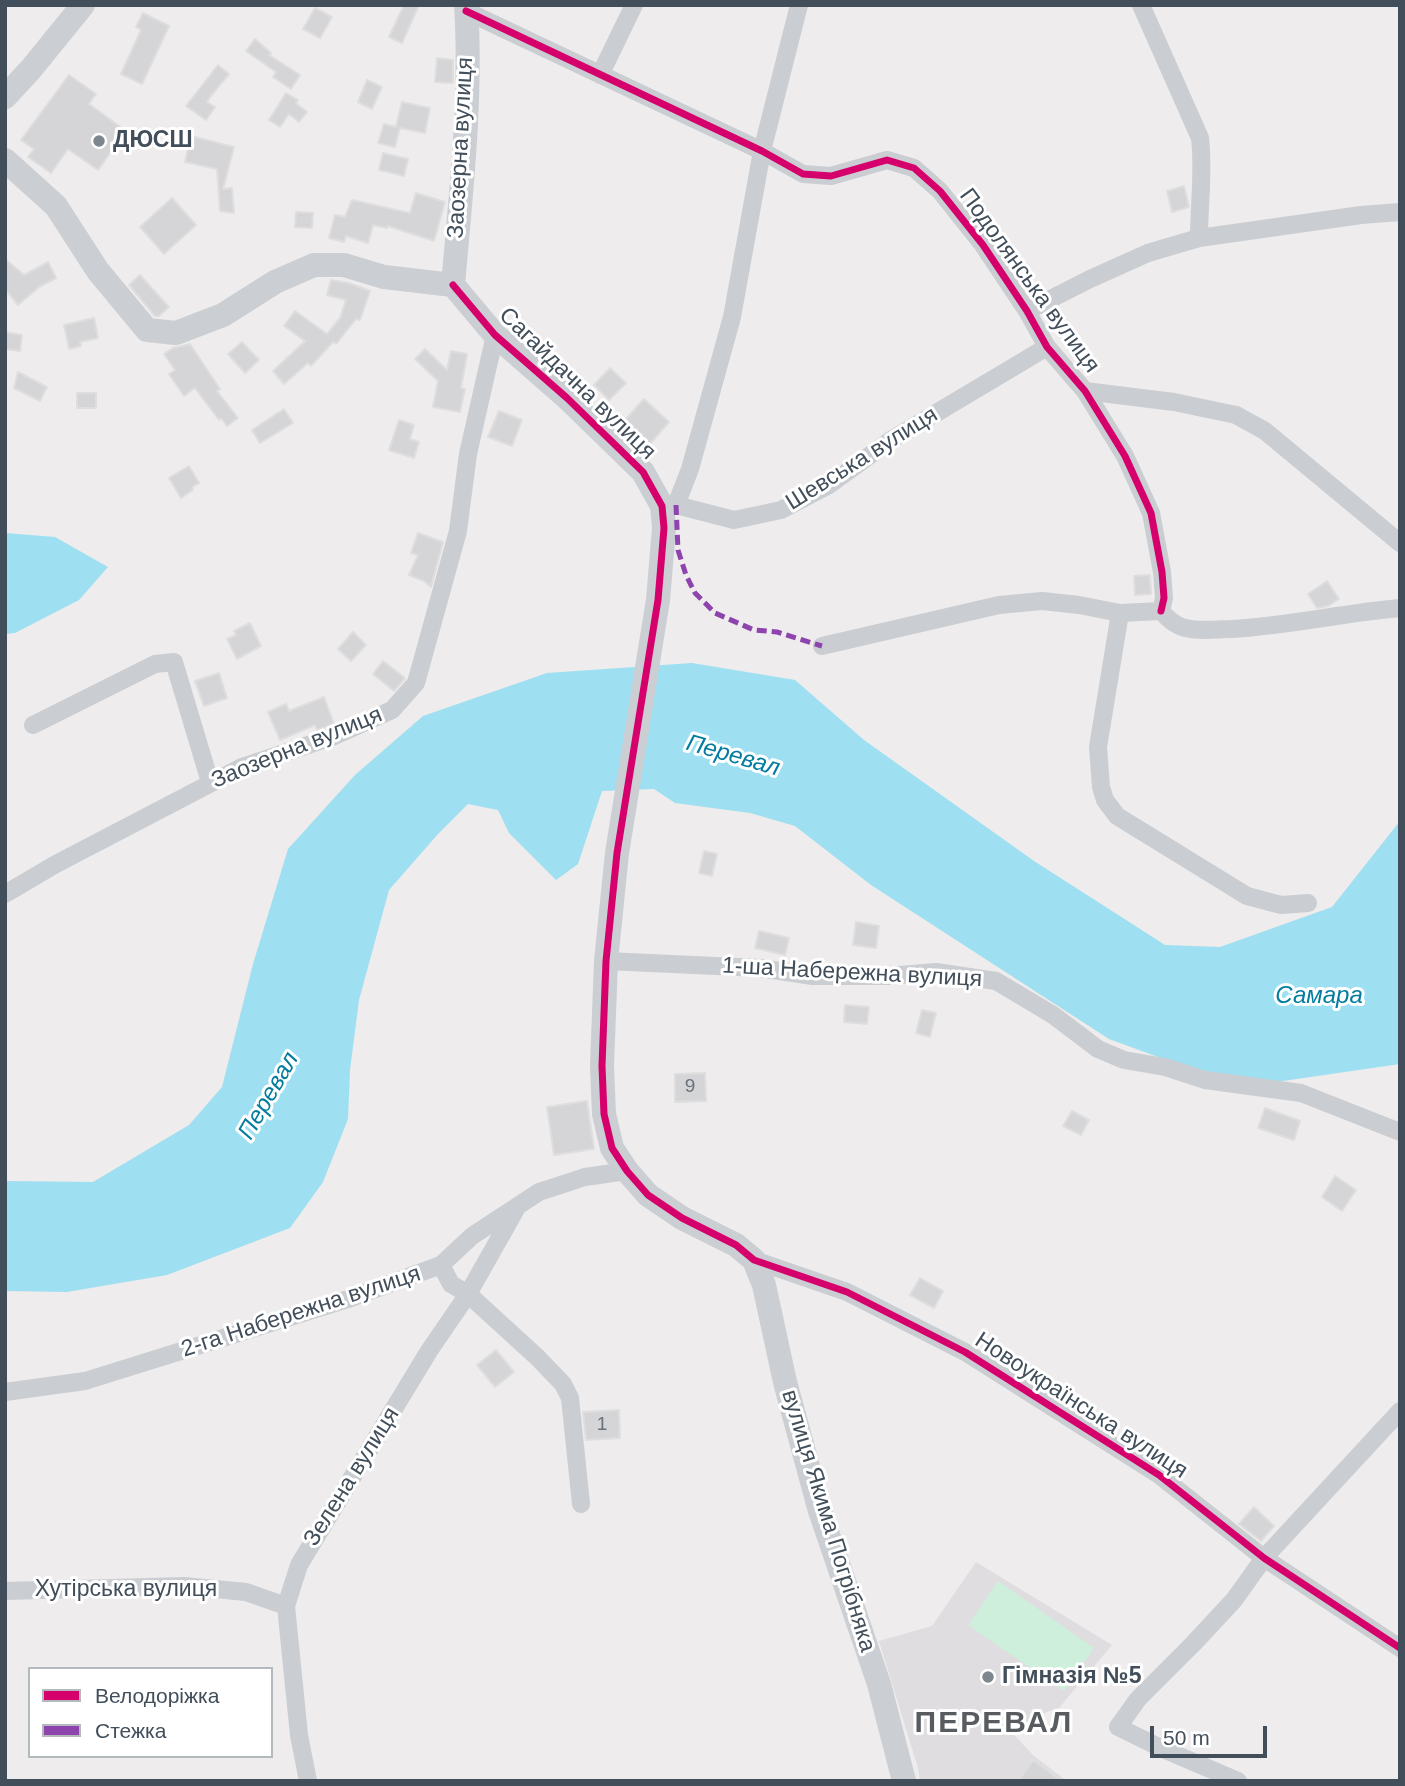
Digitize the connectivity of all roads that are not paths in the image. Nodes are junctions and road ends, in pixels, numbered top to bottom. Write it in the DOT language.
graph roads {
  1 [pos="83,5"];
  2 [pos="634,5"];
  3 [pos="799,5"];
  4 [pos="1140,5"];
  5 [pos="466,8"];
  6 [pos="600,75"];
  7 [pos="5,97"];
  8 [pos="762,151"];
  9 [pos="5,160"];
  10 [pos="1400,212"];
  11 [pos="1199,238"];
  12 [pos="453,285"];
  13 [pos="1027,312"];
  14 [pos="495,335"];
  15 [pos="1047,347"];
  16 [pos="1085,391"];
  17 [pos="669,505"];
  18 [pos="1400,543"];
  19 [pos="1400,608"];
  20 [pos="1161,611"];
  21 [pos="1120,613"];
  22 [pos="821,646"];
  23 [pos="33,724"];
  24 [pos="210,782"];
  25 [pos="5,894"];
  26 [pos="1308,903"];
  27 [pos="606,961"];
  28 [pos="1400,1132"];
  29 [pos="627,1171"];
  30 [pos="520,1202"];
  31 [pos="754,1260"];
  32 [pos="441,1265"];
  33 [pos="468,1294"];
  34 [pos="5,1392"];
  35 [pos="1400,1411"];
  36 [pos="582,1503"];
  37 [pos="1264,1558"];
  38 [pos="5,1591"];
  39 [pos="286,1606"];
  40 [pos="1400,1648"];
  41 [pos="308,1781"];
  42 [pos="904,1781"];
  43 [pos="1238,1781"];
  1 -- 7 [label="street"];
  2 -- 6 [label="street"];
  3 -- 8 [label="street, Сагайдачна вулиця"];
  4 -- 11 [label="street"];
  5 -- 6 [label="street, Подолянська вулиця"];
  5 -- 12 [label="street, Заозерна вулиця"];
  6 -- 8 [label="street, Подолянська вулиця"];
  8 -- 13 [label="street, Подолянська вулиця"];
  8 -- 17 [label="street, Сагайдачна вулиця"];
  9 -- 12 [label="street"];
  10 -- 11 [label="street"];
  11 -- 13 [label="street"];
  12 -- 14 [label="street, Сагайдачна вулиця"];
  13 -- 15 [label="street, Подолянська вулиця"];
  14 -- 17 [label="street, Сагайдачна вулиця"];
  14 -- 24 [label="street, Заозерна вулиця"];
  15 -- 16 [label="street, Подолянська вулиця"];
  15 -- 17 [label="street, Шевська вулиця"];
  16 -- 18 [label="street"];
  16 -- 20 [label="street, Подолянська вулиця"];
  17 -- 27 [label="street, Сагайдачна вулиця"];
  19 -- 20 [label="street"];
  20 -- 21 [label="street"];
  21 -- 22 [label="street"];
  21 -- 26 [label="street"];
  23 -- 24 [label="street"];
  24 -- 25 [label="street, Заозерна вулиця"];
  27 -- 28 [label="street, 1-ша Набережна вулиця"];
  27 -- 29 [label="street"];
  29 -- 30 [label="street, 2-га Набережна вулиця"];
  29 -- 31 [label="street"];
  30 -- 32 [label="street, 2-га Набережна вулиця"];
  30 -- 33 [label="street, Зелена вулиця"];
  31 -- 37 [label="street, Новоукраїнська вулиця"];
  31 -- 42 [label="street, вулиця Якима Погрібняка"];
  32 -- 33 [label="street"];
  32 -- 34 [label="street, 2-га Набережна вулиця"];
  33 -- 36 [label="street"];
  33 -- 39 [label="street, Зелена вулиця"];
  35 -- 37 [label="street"];
  37 -- 40 [label="street, Новоукраїнська вулиця"];
  37 -- 43 [label="street"];
  38 -- 39 [label="street, Хутірська вулиця"];
  39 -- 41 [label="street, Зелена вулиця"];
}
